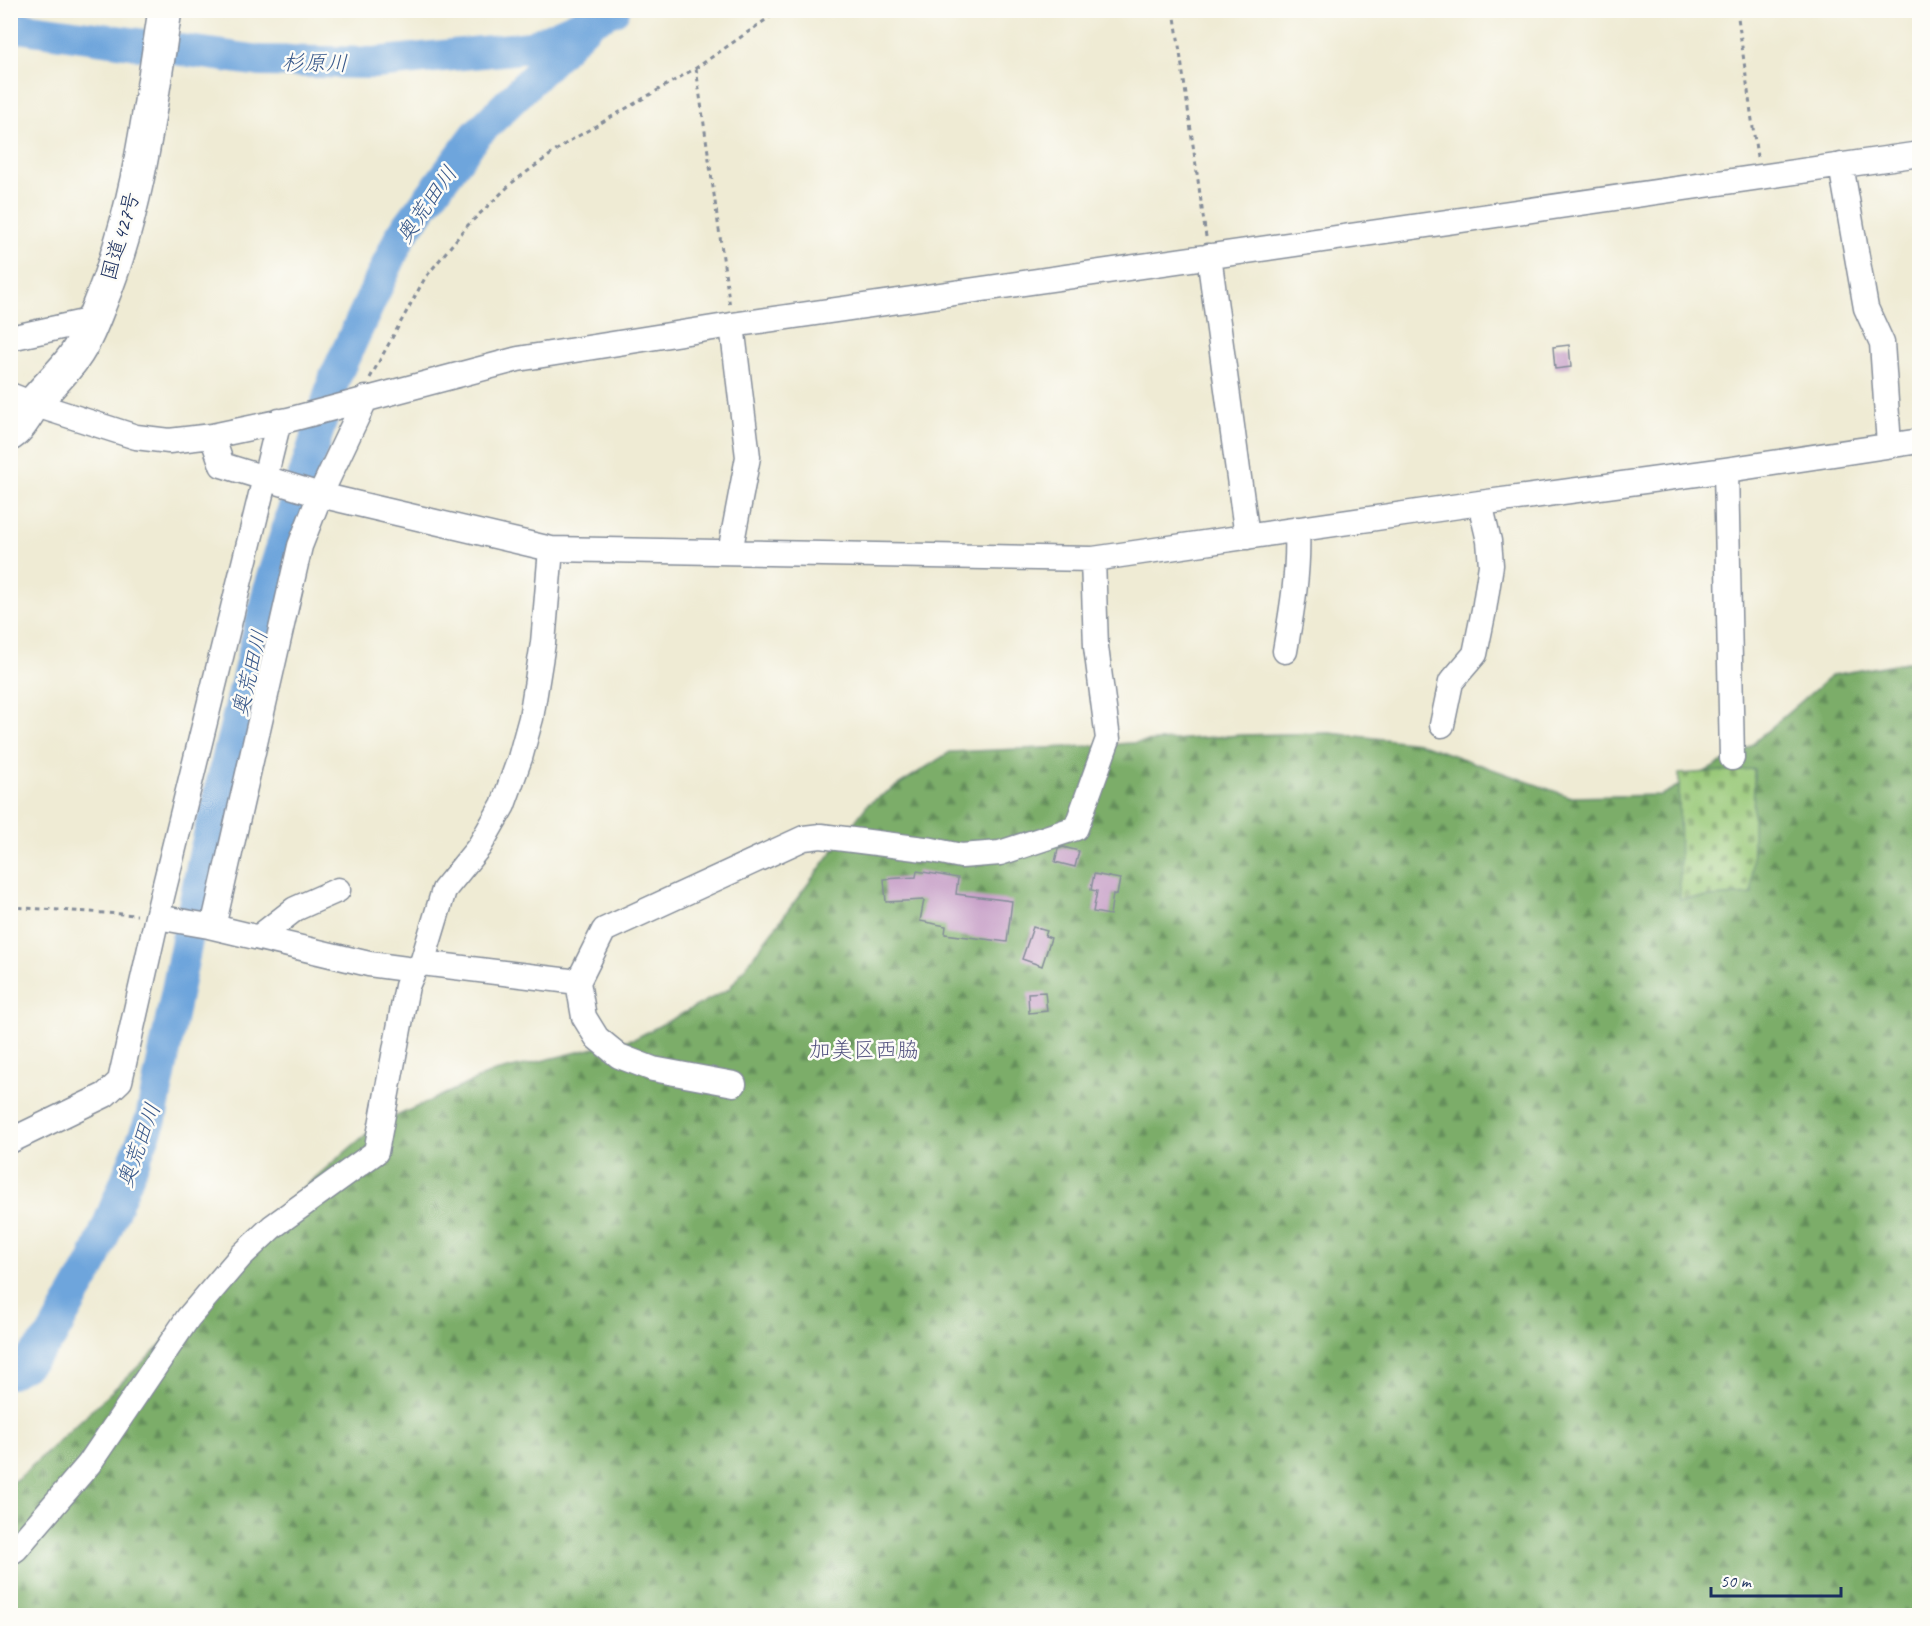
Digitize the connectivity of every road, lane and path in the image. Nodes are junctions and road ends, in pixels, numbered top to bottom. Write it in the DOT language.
graph roads {
  1 [pos="165,10"];
  2 [pos="780,10"];
  3 [pos="1174,10"];
  4 [pos="1737,10"];
  5 [pos="696,68"];
  6 [pos="1920,154"];
  7 [pos="1841,165"];
  8 [pos="1759,176"];
  9 [pos="1209,256"];
  10 [pos="93,320"];
  11 [pos="732,325"];
  12 [pos="10,338"];
  13 [pos="22,400"];
  14 [pos="360,400"];
  15 [pos="283,421"];
  16 [pos="10,434"];
  17 [pos="212,436"];
  18 [pos="1920,441"];
  19 [pos="1889,445"];
  20 [pos="1726,470"];
  21 [pos="271,480"];
  22 [pos="317,494"];
  23 [pos="1480,502"];
  24 [pos="1297,530"];
  25 [pos="1248,537"];
  26 [pos="551,549"];
  27 [pos="730,552"];
  28 [pos="1093,559"];
  29 [pos="1285,651"];
  30 [pos="1442,724"];
  31 [pos="1732,758"];
  32 [pos="338,890"];
  33 [pos="10,907"];
  34 [pos="161,917"];
  35 [pos="211,927"];
  36 [pos="259,938"];
  37 [pos="418,966"];
  38 [pos="578,982"];
  39 [pos="734,1084"];
  40 [pos="10,1142"];
  41 [pos="10,1553"];
  1 -- 10 [label="highway, 国道427号"];
  2 -- 5 [label="path"];
  3 -- 9 [label="path"];
  4 -- 8 [label="path"];
  5 -- 11 [label="path"];
  5 -- 14 [label="path"];
  6 -- 7 [label="street"];
  7 -- 8 [label="street"];
  7 -- 19 [label="street"];
  8 -- 9 [label="street"];
  9 -- 11 [label="street"];
  9 -- 25 [label="street"];
  10 -- 12 [label="street"];
  10 -- 13 [label="highway, 国道427号"];
  11 -- 14 [label="street"];
  11 -- 27 [label="street"];
  13 -- 16 [label="highway, 国道427号"];
  13 -- 17 [label="street"];
  14 -- 15 [label="street"];
  14 -- 22 [label="street"];
  15 -- 17 [label="street"];
  15 -- 21 [label="street"];
  17 -- 21 [label="street"];
  18 -- 19 [label="street"];
  19 -- 20 [label="street"];
  20 -- 23 [label="street"];
  20 -- 31 [label="street"];
  21 -- 22 [label="street"];
  21 -- 34 [label="street"];
  22 -- 26 [label="street"];
  22 -- 35 [label="street"];
  23 -- 24 [label="street"];
  23 -- 30 [label="street"];
  24 -- 25 [label="street"];
  24 -- 29 [label="street"];
  25 -- 28 [label="street"];
  26 -- 27 [label="street"];
  26 -- 37 [label="street"];
  27 -- 28 [label="street"];
  28 -- 38 [label="street"];
  32 -- 36 [label="street"];
  33 -- 34 [label="path"];
  34 -- 35 [label="street"];
  34 -- 40 [label="street"];
  35 -- 36 [label="street"];
  36 -- 37 [label="street"];
  37 -- 38 [label="street"];
  37 -- 41 [label="street"];
  38 -- 39 [label="street"];
}
